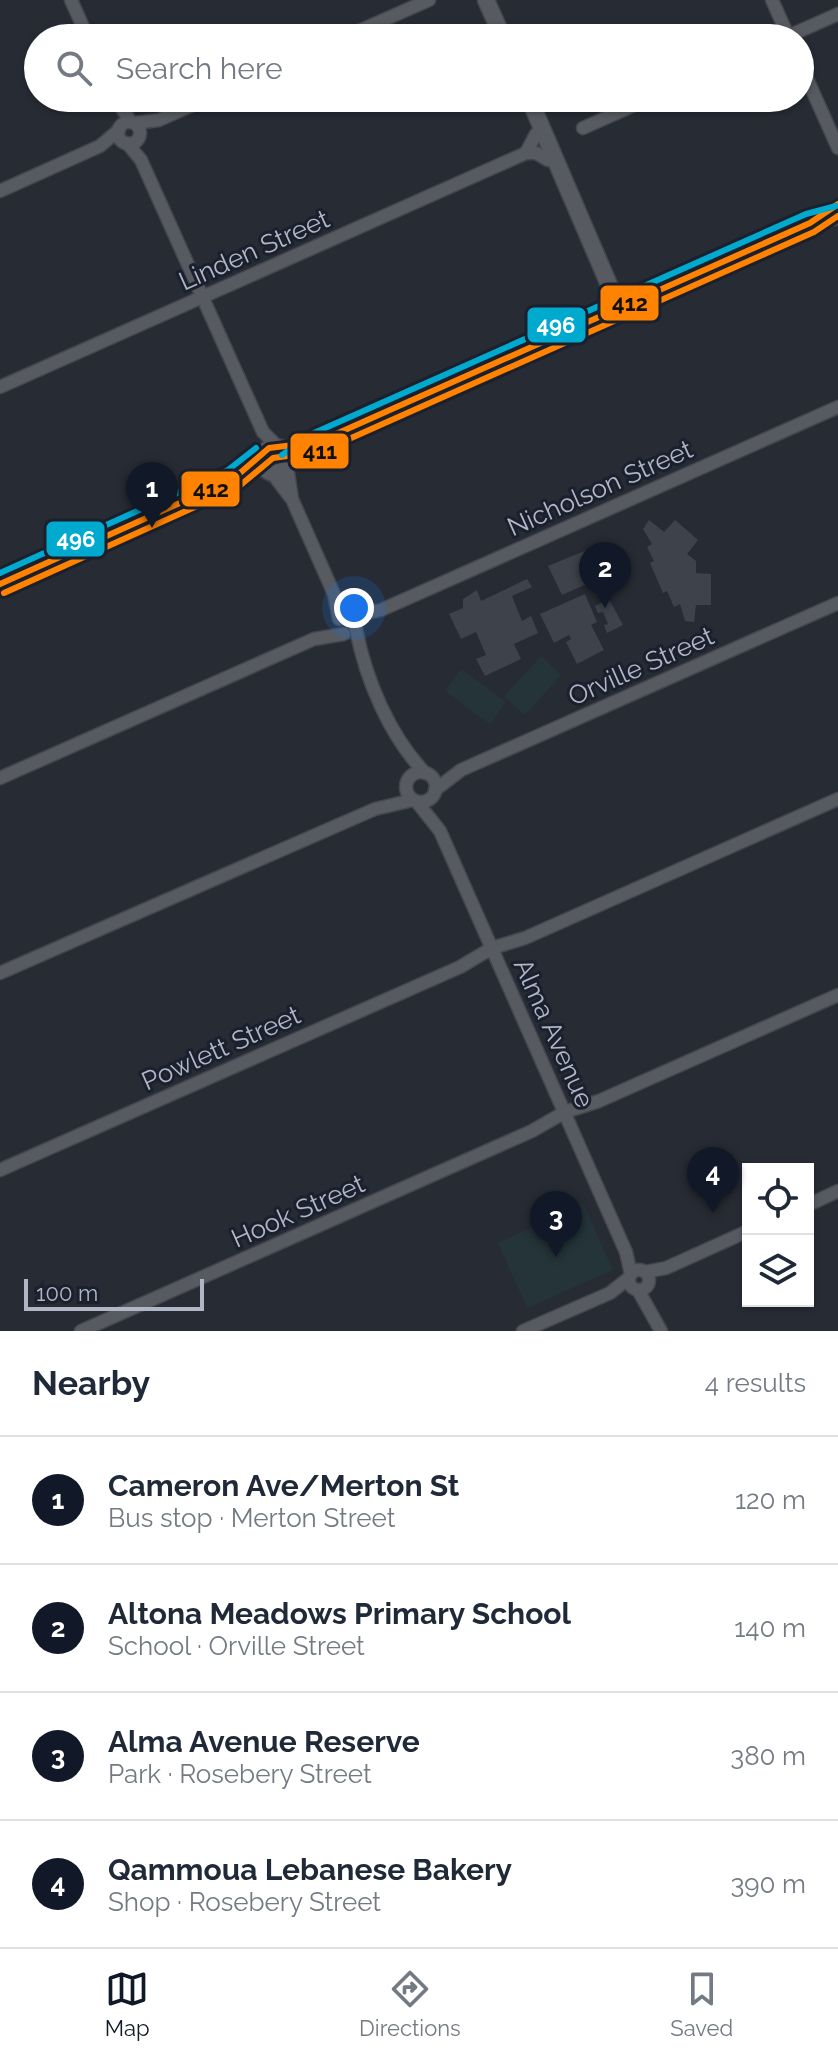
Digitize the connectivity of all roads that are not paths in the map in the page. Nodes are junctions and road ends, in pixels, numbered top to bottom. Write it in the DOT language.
graph roads {
  1 [pos="71,0"];
  2 [pos="429,0"];
  3 [pos="477,0"];
  4 [pos="486,0"];
  5 [pos="772,0"];
  6 [pos="838,14"];
  7 [pos="82,24"];
  8 [pos="375,24"];
  9 [pos="487,24"];
  10 [pos="497,24"];
  11 [pos="782,24"];
  12 [pos="814,25"];
  13 [pos="814,94"];
  14 [pos="120,112"];
  15 [pos="177,112"];
  16 [pos="526,112"];
  17 [pos="535,112"];
  18 [pos="619,112"];
  19 [pos="583,128"];
  20 [pos="130,133"];
  21 [pos="536,134"];
  22 [pos="838,148"];
  23 [pos="526,153"];
  24 [pos="548,160"];
  25 [pos="0,191"];
  26 [pos="838,204"];
  27 [pos="838,216"];
  28 [pos="810,223"];
  29 [pos="609,284"];
  30 [pos="202,297"];
  31 [pos="619,308"];
  32 [pos="0,387"];
  33 [pos="838,407"];
  34 [pos="275,460"];
  35 [pos="0,584"];
  36 [pos="838,603"];
  37 [pos="348,624"];
  38 [pos="399,741"];
  39 [pos="461,770"];
  40 [pos="427,774"];
  41 [pos="0,778"];
  42 [pos="407,783"];
  43 [pos="434,792"];
  44 [pos="838,799"];
  45 [pos="415,801"];
  46 [pos="375,809"];
  47 [pos="440,831"];
  48 [pos="494,952"];
  49 [pos="0,973"];
  50 [pos="838,995"];
  51 [pos="566,1116"];
  52 [pos="0,1170"];
  53 [pos="838,1191"];
  54 [pos="814,1202"];
  55 [pos="742,1234"];
  56 [pos="639,1280"];
  57 [pos="81,1331"];
  58 [pos="523,1331"];
  59 [pos="661,1331"];
  1 -- 7 [label="street"];
  2 -- 8 [label="street"];
  3 -- 9 [label="street"];
  4 -- 10 [label="street"];
  5 -- 11 [label="street"];
  6 -- 12 [label="street"];
  13 -- 22 [label="street"];
  14 -- 20 [label="street"];
  15 -- 20 [label="street"];
  16 -- 21 [label="street"];
  17 -- 29 [label="street"];
  18 -- 19 [label="street"];
  20 -- 25 [label="street"];
  20 -- 30 [label="street"];
  21 -- 23 [label="street"];
  21 -- 24 [label="street"];
  23 -- 24 [label="street"];
  23 -- 30 [label="street, Linden Street"];
  24 -- 29 [label="street"];
  26 -- 28 [label="street"];
  27 -- 28 [label="street"];
  28 -- 31 [label="street"];
  29 -- 31 [label="street"];
  30 -- 32 [label="street, Linden Street"];
  30 -- 34 [label="street"];
  31 -- 34 [label="street"];
  33 -- 37 [label="street, Nicholson Street"];
  34 -- 35 [label="street"];
  34 -- 37 [label="street"];
  36 -- 39 [label="street, Orville Street"];
  37 -- 38 [label="street"];
  37 -- 41 [label="street, Nicholson Street"];
  38 -- 40 [label="street"];
  38 -- 42 [label="street"];
  39 -- 40 [label="street, Orville Street"];
  39 -- 43 [label="street, Orville Street"];
  40 -- 42 [label="street"];
  40 -- 43 [label="street"];
  42 -- 45 [label="street"];
  42 -- 46 [label="street"];
  43 -- 45 [label="street"];
  43 -- 47 [label="street, Alma Avenue"];
  44 -- 48 [label="street, Powlett Street"];
  45 -- 46 [label="street"];
  45 -- 47 [label="street, Alma Avenue"];
  46 -- 49 [label="street"];
  47 -- 48 [label="street, Alma Avenue"];
  48 -- 51 [label="street, Alma Avenue"];
  48 -- 52 [label="street, Powlett Street"];
  50 -- 51 [label="street, Hook Street"];
  51 -- 56 [label="street, Alma Avenue"];
  51 -- 57 [label="street, Hook Street"];
  53 -- 54 [label="street"];
  55 -- 56 [label="street"];
  56 -- 58 [label="street"];
  56 -- 59 [label="street, Alma Avenue"];
}
